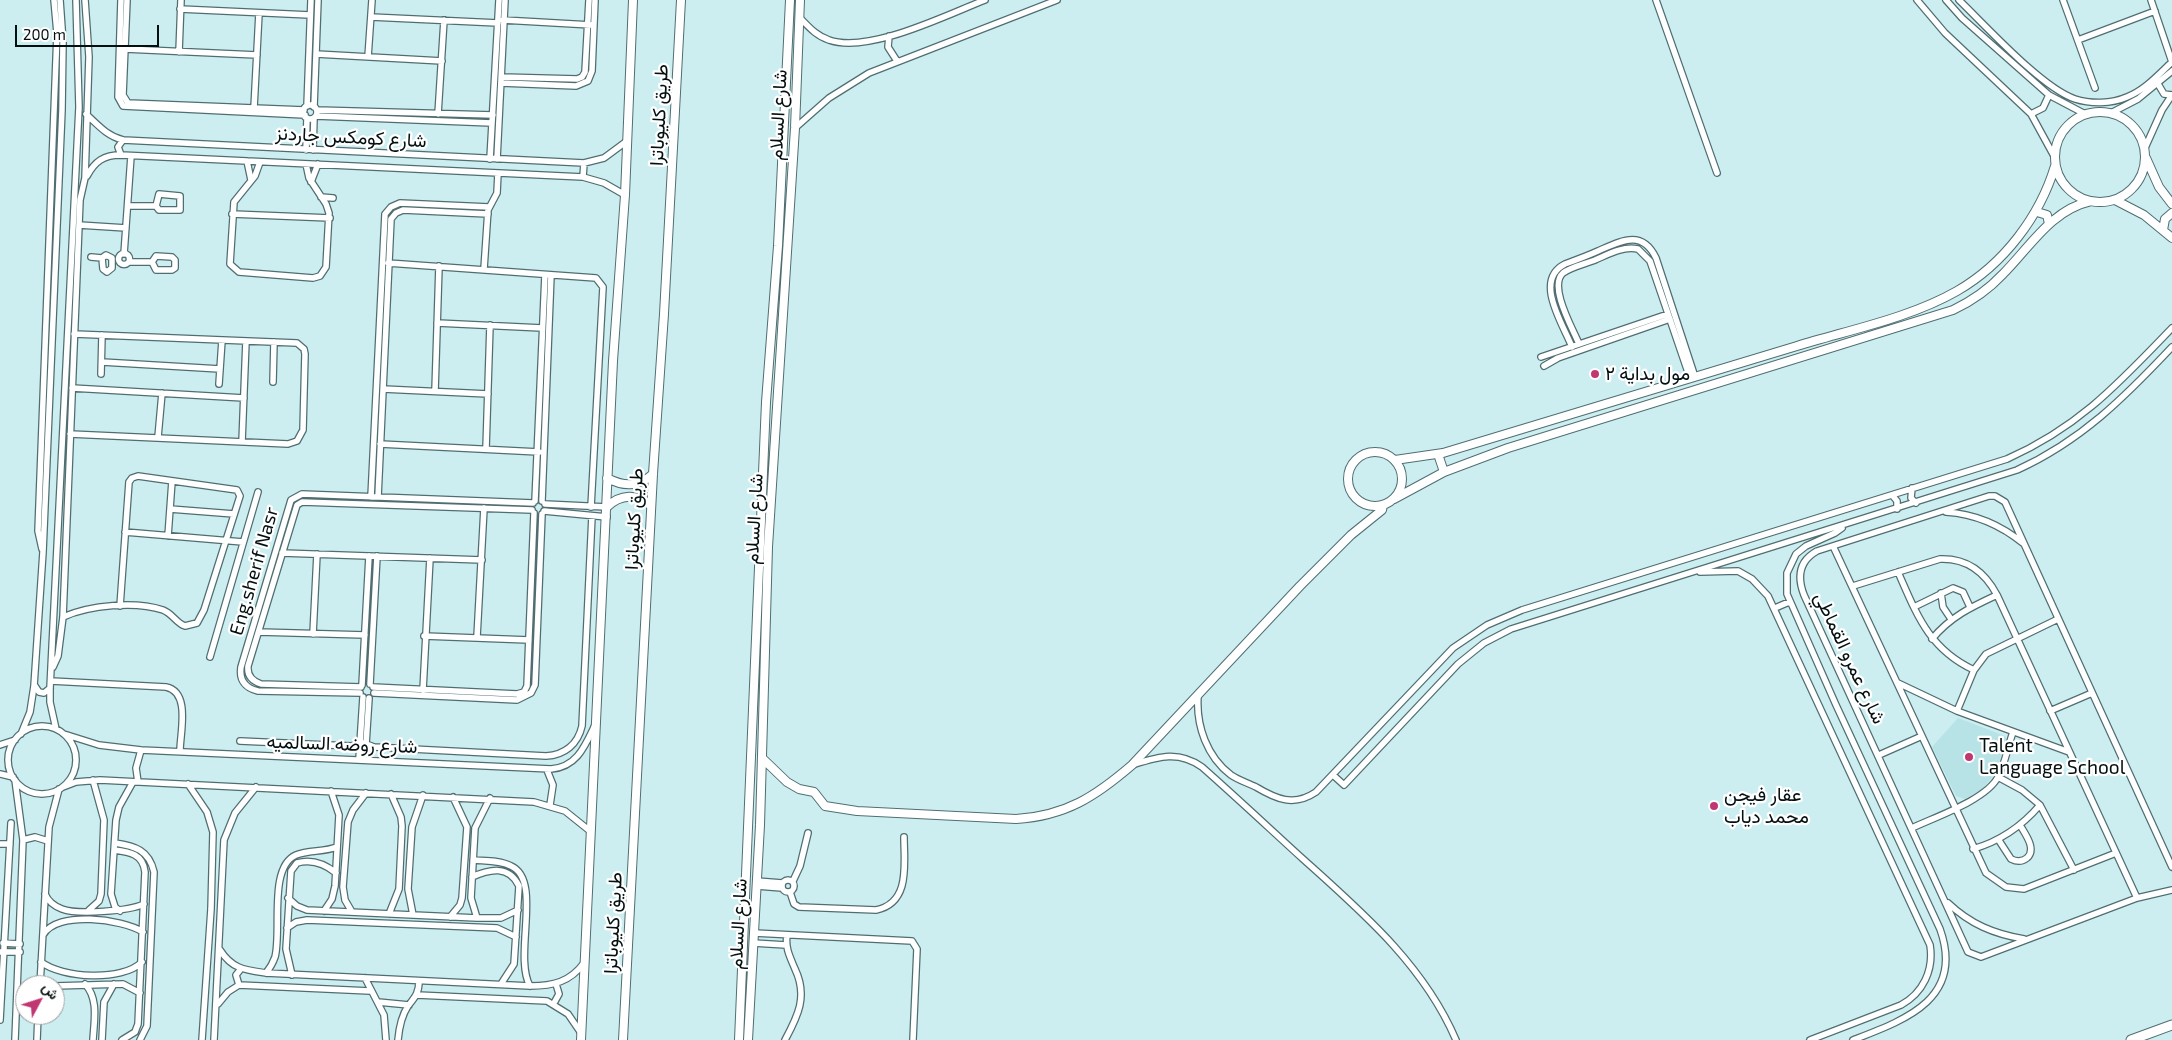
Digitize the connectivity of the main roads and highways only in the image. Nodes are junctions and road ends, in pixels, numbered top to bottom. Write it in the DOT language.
graph roads {
  1 [pos="633,0"];
  2 [pos="681,0"];
  3 [pos="790,0"];
  4 [pos="800,0"];
  5 [pos="2145,154"];
  6 [pos="2055,166"];
  7 [pos="2114,200"];
  8 [pos="2091,202"];
  9 [pos="2172,204"];
  10 [pos="2037,212"];
  11 [pos="2172,213"];
  12 [pos="2049,224"];
  13 [pos="2163,230"];
  14 [pos="2172,238"];
  15 [pos="782,246"];
  16 [pos="1818,339"];
  17 [pos="1796,346"];
  18 [pos="1822,352"];
  19 [pos="1802,358"];
  20 [pos="1438,454"];
  21 [pos="1395,460"];
  22 [pos="1444,472"];
  23 [pos="653,474"];
  24 [pos="607,478"];
  25 [pos="1394,499"];
  26 [pos="1383,505"];
  27 [pos="651,506"];
  28 [pos="607,507"];
  29 [pos="762,758"];
  30 [pos="2172,1025"];
  31 [pos="581,1037"];
  32 [pos="623,1040"];
  33 [pos="739,1040"];
  34 [pos="748,1040"];
  35 [pos="2131,1040"];
  1 -- 24 [label="main road, طريق كليوباترا"];
  2 -- 23 [label="main road, طريق كليوباترا"];
  3 -- 15 [label="main road, شارع السلام"];
  4 -- 15 [label="main road, شارع السلام"];
  5 -- 6 [label="main road"];
  5 -- 7 [label="main road"];
  5 -- 9 [label="main road"];
  6 -- 8 [label="main road"];
  6 -- 10 [label="main road"];
  7 -- 8 [label="main road"];
  7 -- 13 [label="main road"];
  8 -- 12 [label="main road"];
  10 -- 12 [label="main road"];
  10 -- 16 [label="main road"];
  11 -- 13 [label="main road"];
  12 -- 18 [label="main road"];
  13 -- 14 [label="main road"];
  15 -- 29 [label="main road, شارع السلام"];
  15 -- 33 [label="main road, شارع السلام"];
  16 -- 17 [label="main road"];
  16 -- 18 [label="main road"];
  17 -- 19 [label="main road"];
  17 -- 20 [label="main road"];
  18 -- 19 [label="main road"];
  19 -- 22 [label="main road"];
  20 -- 21 [label="main road"];
  20 -- 22 [label="main road"];
  21 -- 25 [label="main road"];
  21 -- 26 [label="main road"];
  22 -- 25 [label="main road"];
  23 -- 24 [label="main road"];
  23 -- 27 [label="main road, طريق كليوباترا"];
  24 -- 28 [label="main road, طريق كليوباترا"];
  25 -- 26 [label="main road"];
  26 -- 29 [label="main road"];
  27 -- 28 [label="main road"];
  27 -- 32 [label="main road, طريق كليوباترا"];
  28 -- 31 [label="main road, طريق كليوباترا"];
  29 -- 34 [label="main road, شارع السلام"];
  30 -- 35 [label="main road"];
}
